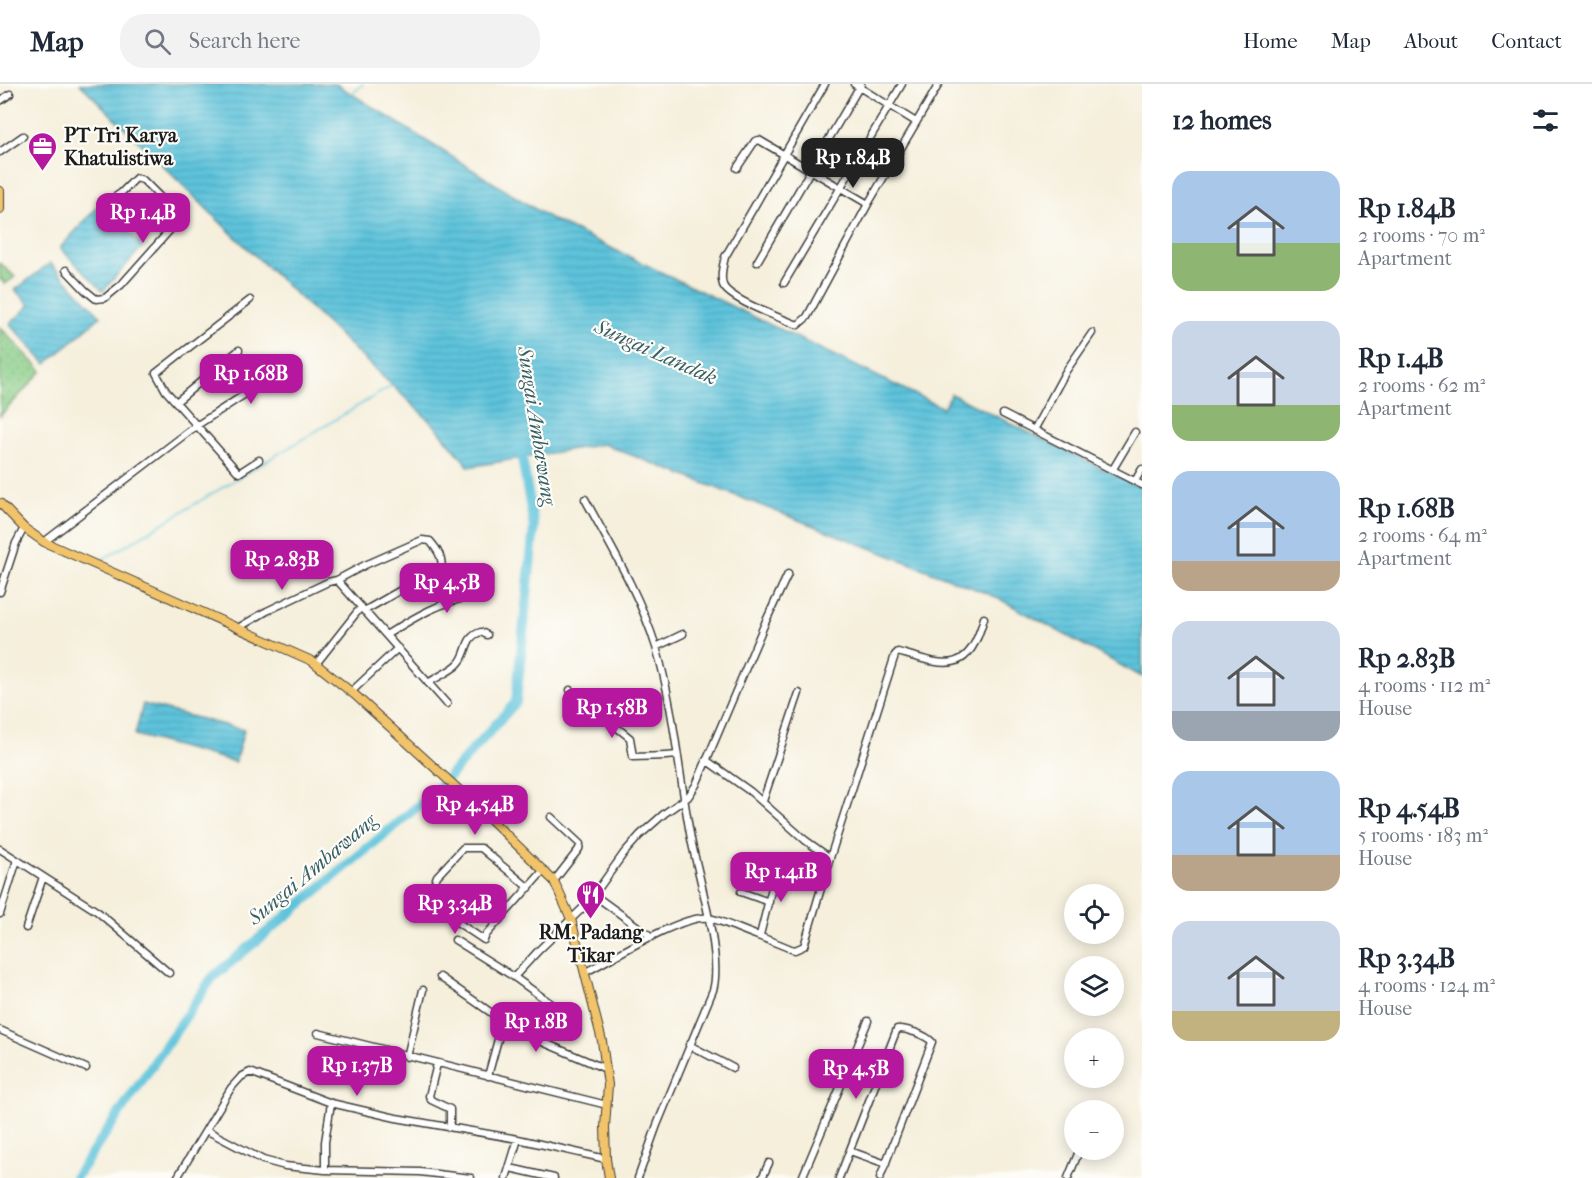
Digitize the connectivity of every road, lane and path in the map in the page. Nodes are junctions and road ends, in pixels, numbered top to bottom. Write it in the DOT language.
graph roads {
  1 [pos="825,84"];
  2 [pos="902,84"];
  3 [pos="939,84"];
  4 [pos="858,85"];
  5 [pos="10,94"];
  6 [pos="0,100"];
  7 [pos="889,105"];
  8 [pos="916,122"];
  9 [pos="23,136"];
  10 [pos="0,152"];
  11 [pos="784,154"];
  12 [pos="737,168"];
  13 [pos="810,170"];
  14 [pos="840,188"];
  15 [pos="0,191"];
  16 [pos="112,199"];
  17 [pos="868,204"];
  18 [pos="0,209"];
  19 [pos="757,262"];
  20 [pos="66,270"];
  21 [pos="784,283"];
  22 [pos="250,300"];
  23 [pos="1092,333"];
  24 [pos="239,350"];
  25 [pos="293,363"];
  26 [pos="176,402"];
  27 [pos="1003,414"];
  28 [pos="196,426"];
  29 [pos="1034,430"];
  30 [pos="1135,432"];
  31 [pos="259,460"];
  32 [pos="1142,469"];
  33 [pos="1113,470"];
  34 [pos="1135,481"];
  35 [pos="1142,485"];
  36 [pos="585,499"];
  37 [pos="0,503"];
  38 [pos="24,528"];
  39 [pos="44,542"];
  40 [pos="788,574"];
  41 [pos="338,580"];
  42 [pos="477,583"];
  43 [pos="0,592"];
  44 [pos="362,609"];
  45 [pos="984,618"];
  46 [pos="238,628"];
  47 [pos="682,634"];
  48 [pos="386,635"];
  49 [pos="487,635"];
  50 [pos="656,647"];
  51 [pos="398,648"];
  52 [pos="316,664"];
  53 [pos="428,683"];
  54 [pos="570,690"];
  55 [pos="351,692"];
  56 [pos="799,693"];
  57 [pos="447,704"];
  58 [pos="677,755"];
  59 [pos="706,760"];
  60 [pos="684,800"];
  61 [pos="763,801"];
  62 [pos="551,817"];
  63 [pos="0,849"];
  64 [pos="830,858"];
  65 [pos="17,860"];
  66 [pos="778,864"];
  67 [pos="544,870"];
  68 [pos="747,870"];
  69 [pos="43,877"];
  70 [pos="554,881"];
  71 [pos="773,884"];
  72 [pos="433,886"];
  73 [pos="529,888"];
  74 [pos="741,892"];
  75 [pos="594,895"];
  76 [pos="769,902"];
  77 [pos="439,909"];
  78 [pos="0,914"];
  79 [pos="707,917"];
  80 [pos="571,919"];
  81 [pos="26,928"];
  82 [pos="760,935"];
  83 [pos="652,937"];
  84 [pos="455,940"];
  85 [pos="586,972"];
  86 [pos="169,973"];
  87 [pos="440,977"];
  88 [pos="514,977"];
  89 [pos="423,990"];
  90 [pos="553,1005"];
  91 [pos="503,1021"];
  92 [pos="868,1021"];
  93 [pos="0,1030"];
  94 [pos="318,1033"];
  95 [pos="690,1045"];
  96 [pos="407,1057"];
  97 [pos="437,1064"];
  98 [pos="86,1068"];
  99 [pos="733,1068"];
  100 [pos="606,1069"];
  101 [pos="488,1076"];
  102 [pos="331,1103"];
  103 [pos="607,1104"];
  104 [pos="450,1127"];
  105 [pos="206,1130"];
  106 [pos="518,1139"];
  107 [pos="850,1150"];
  108 [pos="606,1159"];
  109 [pos="1075,1160"];
  110 [pos="769,1163"];
  111 [pos="886,1164"];
  112 [pos="510,1168"];
  113 [pos="324,1169"];
  114 [pos="640,1177"];
  115 [pos="177,1178"];
  116 [pos="323,1178"];
  117 [pos="471,1178"];
  118 [pos="506,1178"];
  119 [pos="554,1178"];
  120 [pos="609,1178"];
  121 [pos="762,1178"];
  122 [pos="802,1178"];
  123 [pos="839,1178"];
  124 [pos="880,1178"];
  125 [pos="1068,1178"];
  1 -- 11 [label="street"];
  2 -- 7 [label="street"];
  3 -- 8 [label="street"];
  4 -- 7 [label="street"];
  4 -- 13 [label="street"];
  5 -- 6 [label="street"];
  7 -- 8 [label="street"];
  7 -- 14 [label="street"];
  8 -- 17 [label="street"];
  9 -- 10 [label="street"];
  11 -- 12 [label="street"];
  11 -- 13 [label="street"];
  11 -- 17 [label="street"];
  13 -- 14 [label="street"];
  13 -- 19 [label="street"];
  14 -- 17 [label="street"];
  14 -- 21 [label="street"];
  15 -- 18 [label="main road"];
  16 -- 20 [label="street"];
  22 -- 26 [label="street"];
  23 -- 29 [label="street"];
  24 -- 26 [label="street"];
  25 -- 28 [label="street"];
  26 -- 28 [label="street"];
  27 -- 29 [label="street"];
  28 -- 31 [label="street"];
  28 -- 39 [label="street"];
  29 -- 33 [label="street"];
  30 -- 33 [label="street"];
  32 -- 34 [label="street"];
  33 -- 34 [label="street"];
  34 -- 35 [label="street"];
  36 -- 50 [label="street"];
  37 -- 38 [label="main road"];
  38 -- 39 [label="main road"];
  38 -- 43 [label="street"];
  39 -- 46 [label="main road"];
  40 -- 59 [label="street"];
  41 -- 44 [label="street"];
  41 -- 44 [label="street"];
  41 -- 46 [label="street"];
  42 -- 48 [label="street"];
  44 -- 48 [label="street"];
  44 -- 52 [label="street"];
  45 -- 64 [label="street"];
  46 -- 52 [label="main road"];
  47 -- 50 [label="street"];
  48 -- 51 [label="street"];
  49 -- 53 [label="street"];
  50 -- 58 [label="street"];
  51 -- 53 [label="street"];
  51 -- 55 [label="street"];
  52 -- 55 [label="main road"];
  53 -- 57 [label="street"];
  54 -- 58 [label="street"];
  55 -- 67 [label="main road"];
  56 -- 61 [label="street"];
  58 -- 60 [label="street"];
  59 -- 60 [label="street"];
  59 -- 61 [label="street"];
  60 -- 75 [label="street"];
  60 -- 79 [label="street"];
  61 -- 64 [label="street"];
  62 -- 70 [label="street"];
  63 -- 65 [label="street"];
  64 -- 82 [label="street"];
  65 -- 69 [label="street"];
  65 -- 78 [label="street"];
  66 -- 71 [label="street"];
  67 -- 70 [label="main road"];
  67 -- 73 [label="street"];
  68 -- 71 [label="street"];
  69 -- 81 [label="street"];
  69 -- 86 [label="street"];
  70 -- 80 [label="main road"];
  71 -- 76 [label="street"];
  72 -- 73 [label="street"];
  73 -- 77 [label="street"];
  74 -- 76 [label="street"];
  75 -- 80 [label="street"];
  75 -- 83 [label="street"];
  76 -- 82 [label="street"];
  79 -- 82 [label="street"];
  79 -- 83 [label="street"];
  79 -- 95 [label="street"];
  80 -- 85 [label="main road"];
  80 -- 88 [label="street"];
  83 -- 85 [label="street"];
  84 -- 88 [label="street"];
  85 -- 100 [label="main road"];
  87 -- 91 [label="street"];
  88 -- 90 [label="street"];
  89 -- 96 [label="street"];
  91 -- 100 [label="street"];
  91 -- 101 [label="street"];
  92 -- 122 [label="street"];
  93 -- 98 [label="street"];
  94 -- 96 [label="street"];
  95 -- 99 [label="street"];
  95 -- 114 [label="street"];
  96 -- 97 [label="street"];
  97 -- 101 [label="street"];
  97 -- 104 [label="street"];
  100 -- 103 [label="main road"];
  101 -- 103 [label="street"];
  102 -- 104 [label="street"];
  102 -- 105 [label="street"];
  102 -- 113 [label="street"];
  103 -- 108 [label="main road"];
  104 -- 106 [label="street"];
  105 -- 113 [label="street"];
  105 -- 115 [label="street"];
  106 -- 108 [label="street"];
  106 -- 112 [label="street"];
  107 -- 111 [label="street"];
  107 -- 111 [label="street"];
  107 -- 123 [label="street"];
  108 -- 120 [label="main road"];
  109 -- 125 [label="street"];
  110 -- 121 [label="street"];
  111 -- 124 [label="street"];
  112 -- 118 [label="street"];
  112 -- 119 [label="street"];
  113 -- 116 [label="street"];
  113 -- 117 [label="street"];
}
